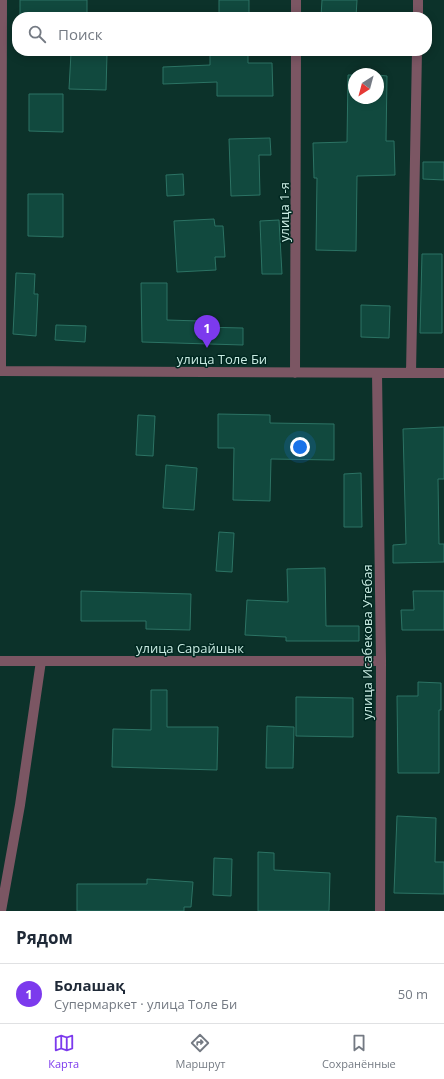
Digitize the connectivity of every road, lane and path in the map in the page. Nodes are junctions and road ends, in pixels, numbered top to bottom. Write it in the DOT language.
graph roads {
  1 [pos="2,0"];
  2 [pos="296,0"];
  3 [pos="418,0"];
  4 [pos="296,12"];
  5 [pos="418,12"];
  6 [pos="296,56"];
  7 [pos="417,56"];
  8 [pos="0,371"];
  9 [pos="295,373"];
  10 [pos="377,373"];
  11 [pos="411,373"];
  12 [pos="444,373"];
  13 [pos="41,660"];
  14 [pos="0,661"];
  15 [pos="381,661"];
  16 [pos="1,911"];
  17 [pos="380,911"];
  1 -- 8 [label="street"];
  2 -- 4 [label="street"];
  3 -- 5 [label="street"];
  6 -- 9 [label="street, улица 1-я"];
  7 -- 11 [label="street"];
  8 -- 9 [label="street, улица Толе Би"];
  9 -- 10 [label="street, улица Толе Би"];
  10 -- 11 [label="street, улица Толе Би"];
  10 -- 15 [label="street, улица Исабекова Утебая"];
  11 -- 12 [label="street, улица Толе Би"];
  13 -- 14 [label="street, улица Сарайшык"];
  13 -- 15 [label="street, улица Сарайшык"];
  13 -- 16 [label="street"];
  15 -- 17 [label="street, улица Исабекова Утебая"];
}
